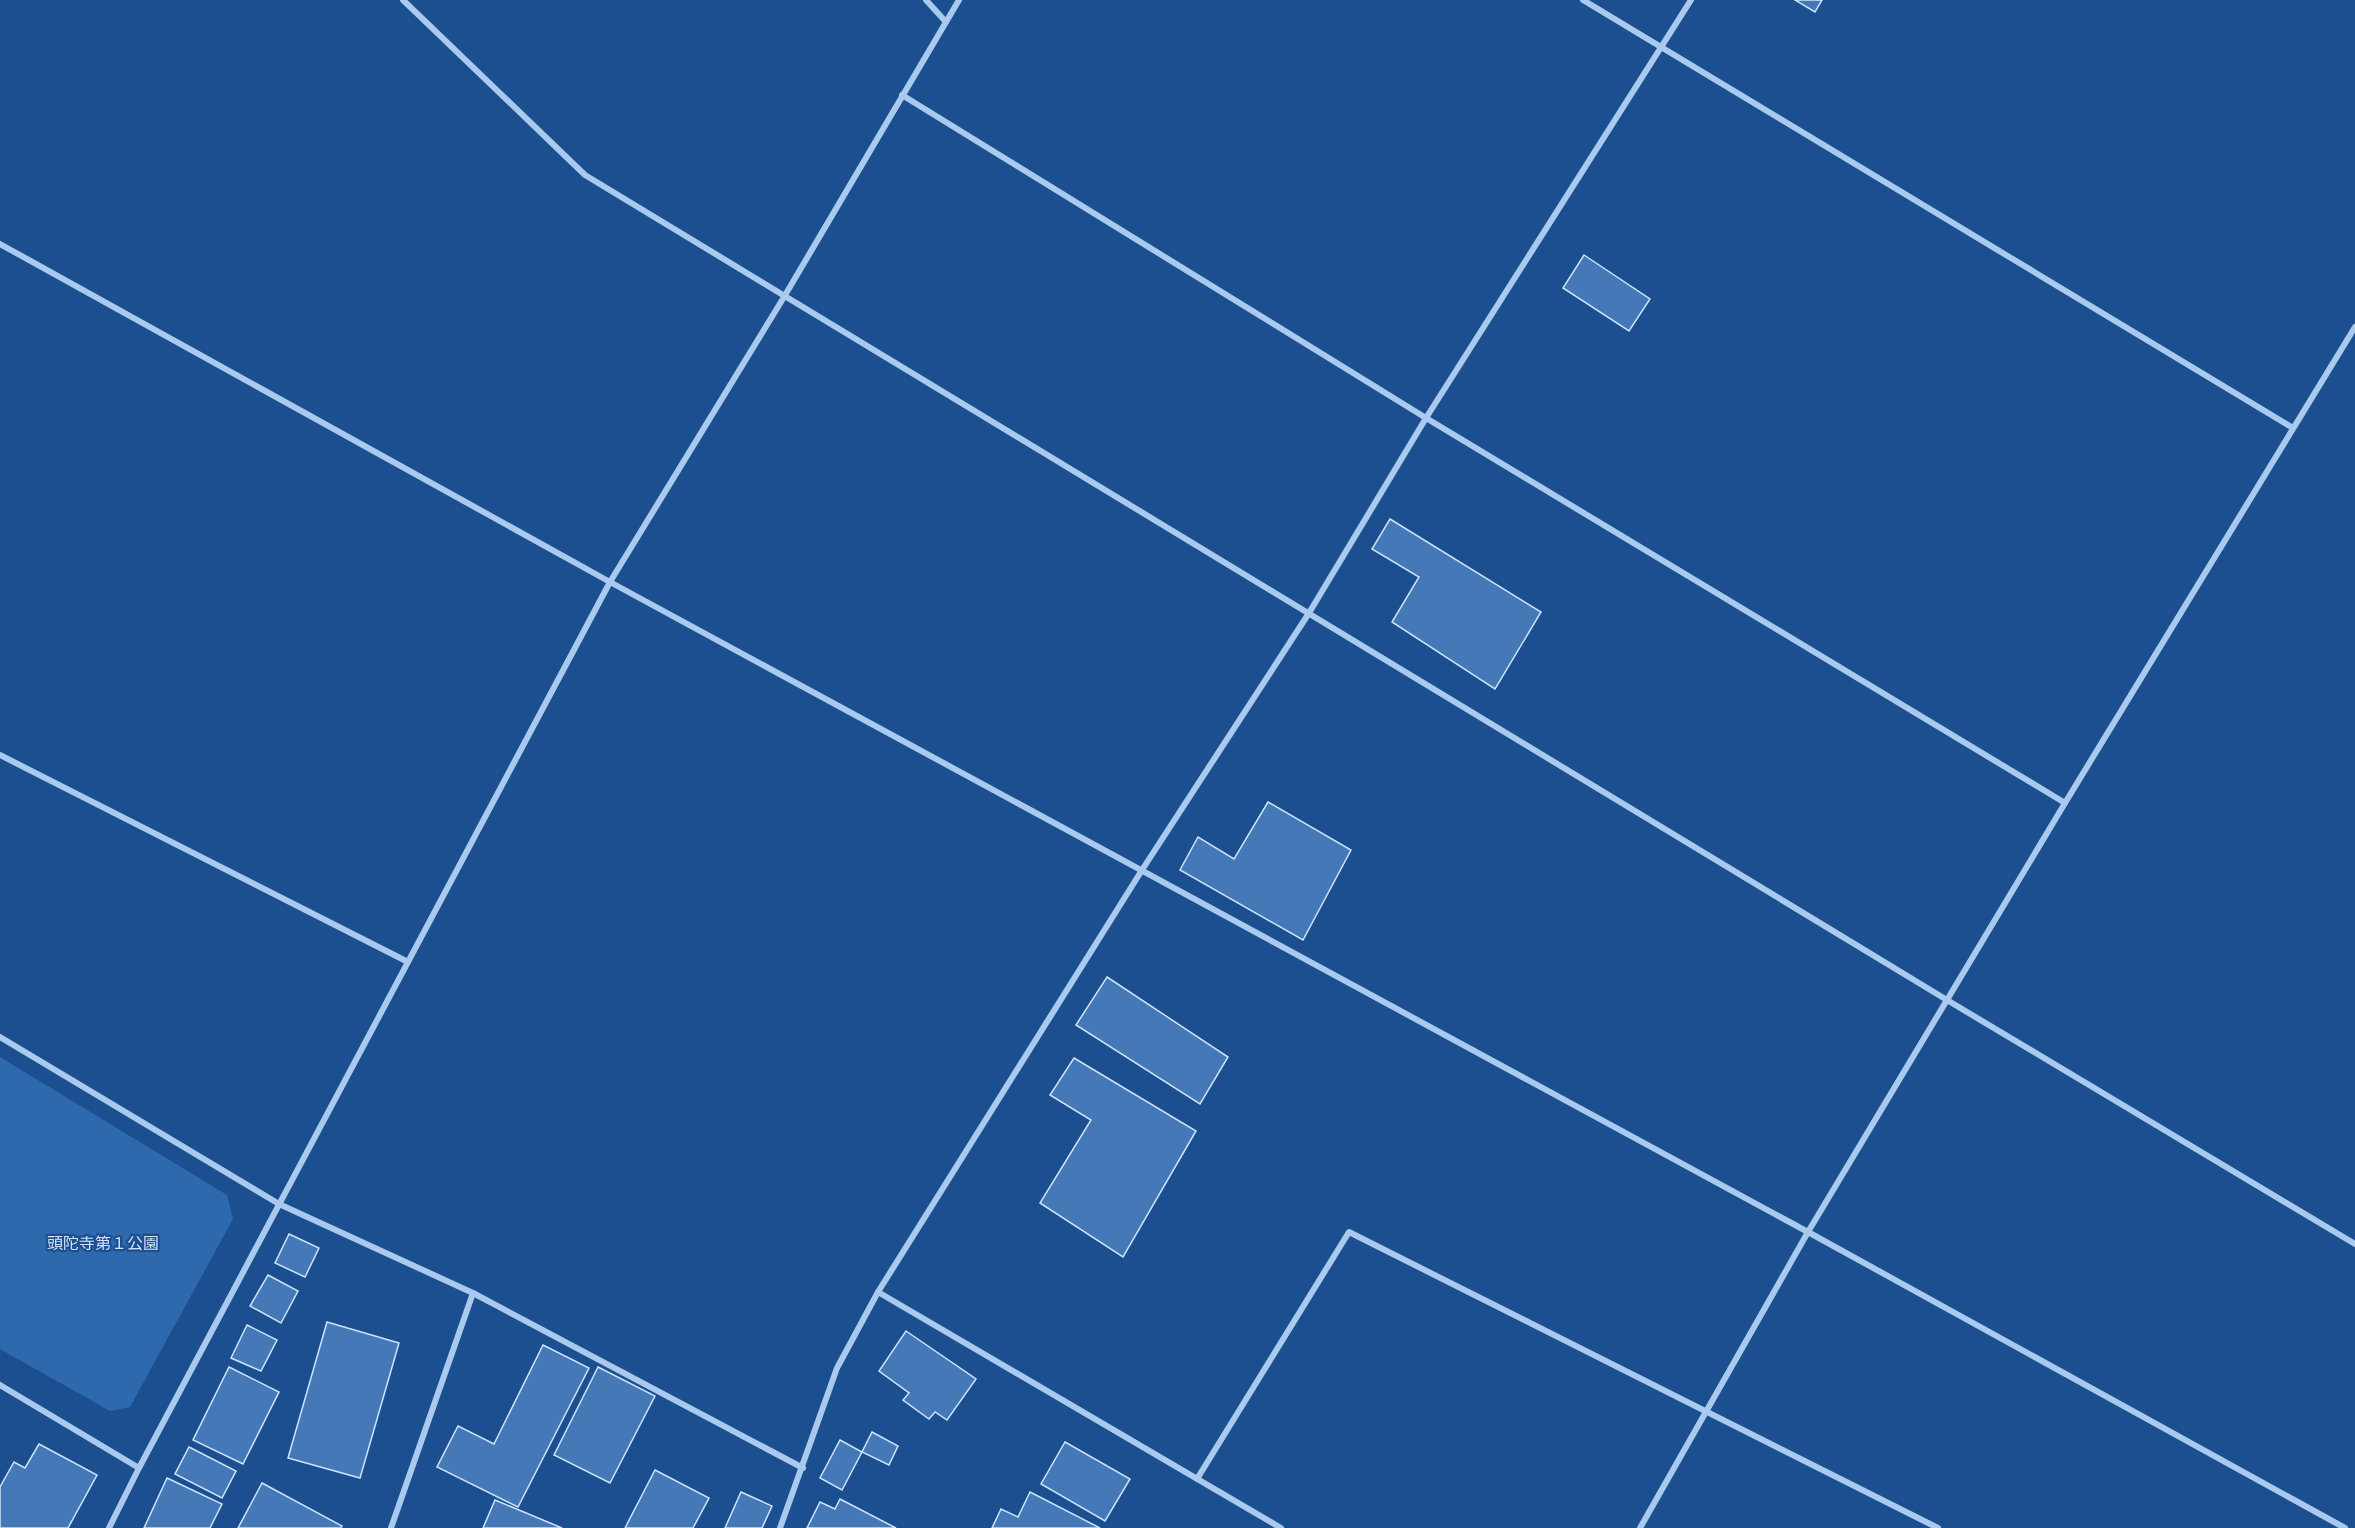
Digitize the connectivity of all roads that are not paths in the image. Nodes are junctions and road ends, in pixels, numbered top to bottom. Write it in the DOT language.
graph roads {
  1 [pos="403,0"];
  2 [pos="926,0"];
  3 [pos="959,0"];
  4 [pos="1583,0"];
  5 [pos="1691,0"];
  6 [pos="946,22"];
  7 [pos="1662,46"];
  8 [pos="902,95"];
  9 [pos="0,244"];
  10 [pos="784,297"];
  11 [pos="2355,327"];
  12 [pos="1426,418"];
  13 [pos="2293,428"];
  14 [pos="610,582"];
  15 [pos="1309,613"];
  16 [pos="0,755"];
  17 [pos="2065,803"];
  18 [pos="1142,870"];
  19 [pos="408,962"];
  20 [pos="1947,1000"];
  21 [pos="0,1037"];
  22 [pos="279,1204"];
  23 [pos="1809,1232"];
  24 [pos="2355,1244"];
  25 [pos="878,1292"];
  26 [pos="473,1293"];
  27 [pos="0,1385"];
  28 [pos="1707,1412"];
  29 [pos="139,1468"];
  30 [pos="803,1468"];
  31 [pos="1197,1479"];
  32 [pos="110,1528"];
  33 [pos="391,1528"];
  34 [pos="780,1528"];
  35 [pos="1281,1528"];
  36 [pos="1640,1528"];
  37 [pos="1938,1528"];
  38 [pos="2345,1528"];
  1 -- 10 [label="street"];
  2 -- 6 [label="street"];
  3 -- 6 [label="street"];
  4 -- 7 [label="street"];
  5 -- 7 [label="street"];
  6 -- 8 [label="street"];
  7 -- 12 [label="street"];
  7 -- 13 [label="street"];
  8 -- 10 [label="street"];
  8 -- 12 [label="street"];
  9 -- 14 [label="street"];
  10 -- 14 [label="street"];
  10 -- 15 [label="street"];
  11 -- 13 [label="street"];
  12 -- 15 [label="street"];
  12 -- 17 [label="street"];
  13 -- 17 [label="street"];
  14 -- 18 [label="street"];
  14 -- 19 [label="street"];
  15 -- 18 [label="street"];
  15 -- 20 [label="street"];
  16 -- 19 [label="street"];
  17 -- 20 [label="street"];
  18 -- 23 [label="street"];
  18 -- 25 [label="street"];
  19 -- 22 [label="street"];
  20 -- 23 [label="street"];
  20 -- 24 [label="street"];
  21 -- 22 [label="street"];
  22 -- 26 [label="street"];
  22 -- 29 [label="street"];
  23 -- 28 [label="street"];
  23 -- 38 [label="street"];
  25 -- 30 [label="street"];
  25 -- 31 [label="street"];
  26 -- 30 [label="street"];
  26 -- 33 [label="street"];
  27 -- 29 [label="street"];
  28 -- 31 [label="street"];
  28 -- 36 [label="street"];
  28 -- 37 [label="street"];
  29 -- 32 [label="street"];
  30 -- 34 [label="street"];
  31 -- 35 [label="street"];
}
